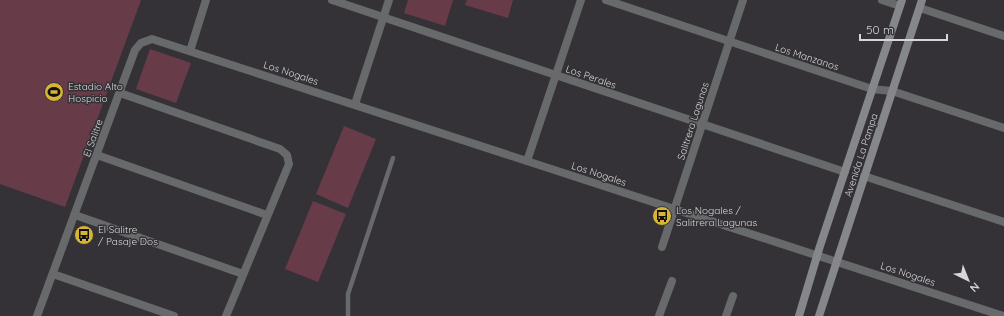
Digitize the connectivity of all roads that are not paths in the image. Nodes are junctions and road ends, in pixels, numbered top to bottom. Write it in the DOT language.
graph roads {
  1 [pos="206,0"];
  2 [pos="332,0"];
  3 [pos="389,0"];
  4 [pos="581,0"];
  5 [pos="606,0"];
  6 [pos="743,0"];
  7 [pos="882,0"];
  8 [pos="901,3"];
  9 [pos="921,4"];
  10 [pos="383,17"];
  11 [pos="1004,36"];
  12 [pos="730,42"];
  13 [pos="190,51"];
  14 [pos="556,75"];
  15 [pos="872,89"];
  16 [pos="892,91"];
  17 [pos="120,93"];
  18 [pos="355,104"];
  19 [pos="702,124"];
  20 [pos="1004,128"];
  21 [pos="97,156"];
  22 [pos="393,158"];
  23 [pos="527,160"];
  24 [pos="845,172"];
  25 [pos="864,176"];
  26 [pos="675,209"];
  27 [pos="75,215"];
  28 [pos="267,215"];
  29 [pos="1004,222"];
  30 [pos="662,247"];
  31 [pos="817,255"];
  32 [pos="836,261"];
  33 [pos="53,274"];
  34 [pos="243,274"];
  35 [pos="672,281"];
  36 [pos="733,296"];
  37 [pos="38,316"];
  38 [pos="174,316"];
  39 [pos="226,316"];
  40 [pos="348,316"];
  41 [pos="659,316"];
  42 [pos="726,316"];
  43 [pos="799,316"];
  44 [pos="819,316"];
  45 [pos="1003,316"];
  1 -- 13 [label="street"];
  2 -- 10 [label="street, Los Perales"];
  3 -- 10 [label="street"];
  4 -- 14 [label="street"];
  5 -- 12 [label="street, Los Manzanos"];
  6 -- 12 [label="street, Salitrera Lagunas"];
  7 -- 8 [label="street"];
  8 -- 15 [label="street, Avenida La Pampa"];
  9 -- 11 [label="street"];
  9 -- 16 [label="street, Avenida La Pampa"];
  10 -- 14 [label="street, Los Perales"];
  10 -- 18 [label="street"];
  12 -- 15 [label="street, Los Manzanos"];
  12 -- 19 [label="street, Salitrera Lagunas"];
  13 -- 17 [label="street, El Salitre"];
  13 -- 18 [label="street, Los Nogales"];
  14 -- 19 [label="street, Los Perales"];
  14 -- 23 [label="street"];
  15 -- 16 [label="street, Los Manzanos"];
  15 -- 24 [label="street, Avenida La Pampa"];
  16 -- 20 [label="street, Los Manzanos"];
  16 -- 25 [label="street, Avenida La Pampa"];
  17 -- 21 [label="street, El Salitre"];
  17 -- 28 [label="street"];
  18 -- 23 [label="street, Los Nogales"];
  19 -- 24 [label="street, Los Perales"];
  19 -- 26 [label="street, Salitrera Lagunas"];
  21 -- 27 [label="street, El Salitre"];
  21 -- 28 [label="street"];
  22 -- 40 [label="lane"];
  23 -- 26 [label="street, Los Nogales"];
  24 -- 31 [label="street, Avenida La Pampa"];
  25 -- 29 [label="street"];
  25 -- 32 [label="street, Avenida La Pampa"];
  26 -- 30 [label="street, Salitrera Lagunas"];
  26 -- 31 [label="street, Los Nogales"];
  27 -- 33 [label="street, El Salitre"];
  27 -- 34 [label="street"];
  28 -- 34 [label="street"];
  31 -- 32 [label="street, Los Nogales"];
  31 -- 43 [label="street, Avenida La Pampa"];
  32 -- 44 [label="street, Avenida La Pampa"];
  32 -- 45 [label="street, Los Nogales"];
  33 -- 37 [label="street, El Salitre"];
  33 -- 38 [label="street"];
  34 -- 39 [label="street"];
  35 -- 41 [label="street"];
  36 -- 42 [label="street"];
}
